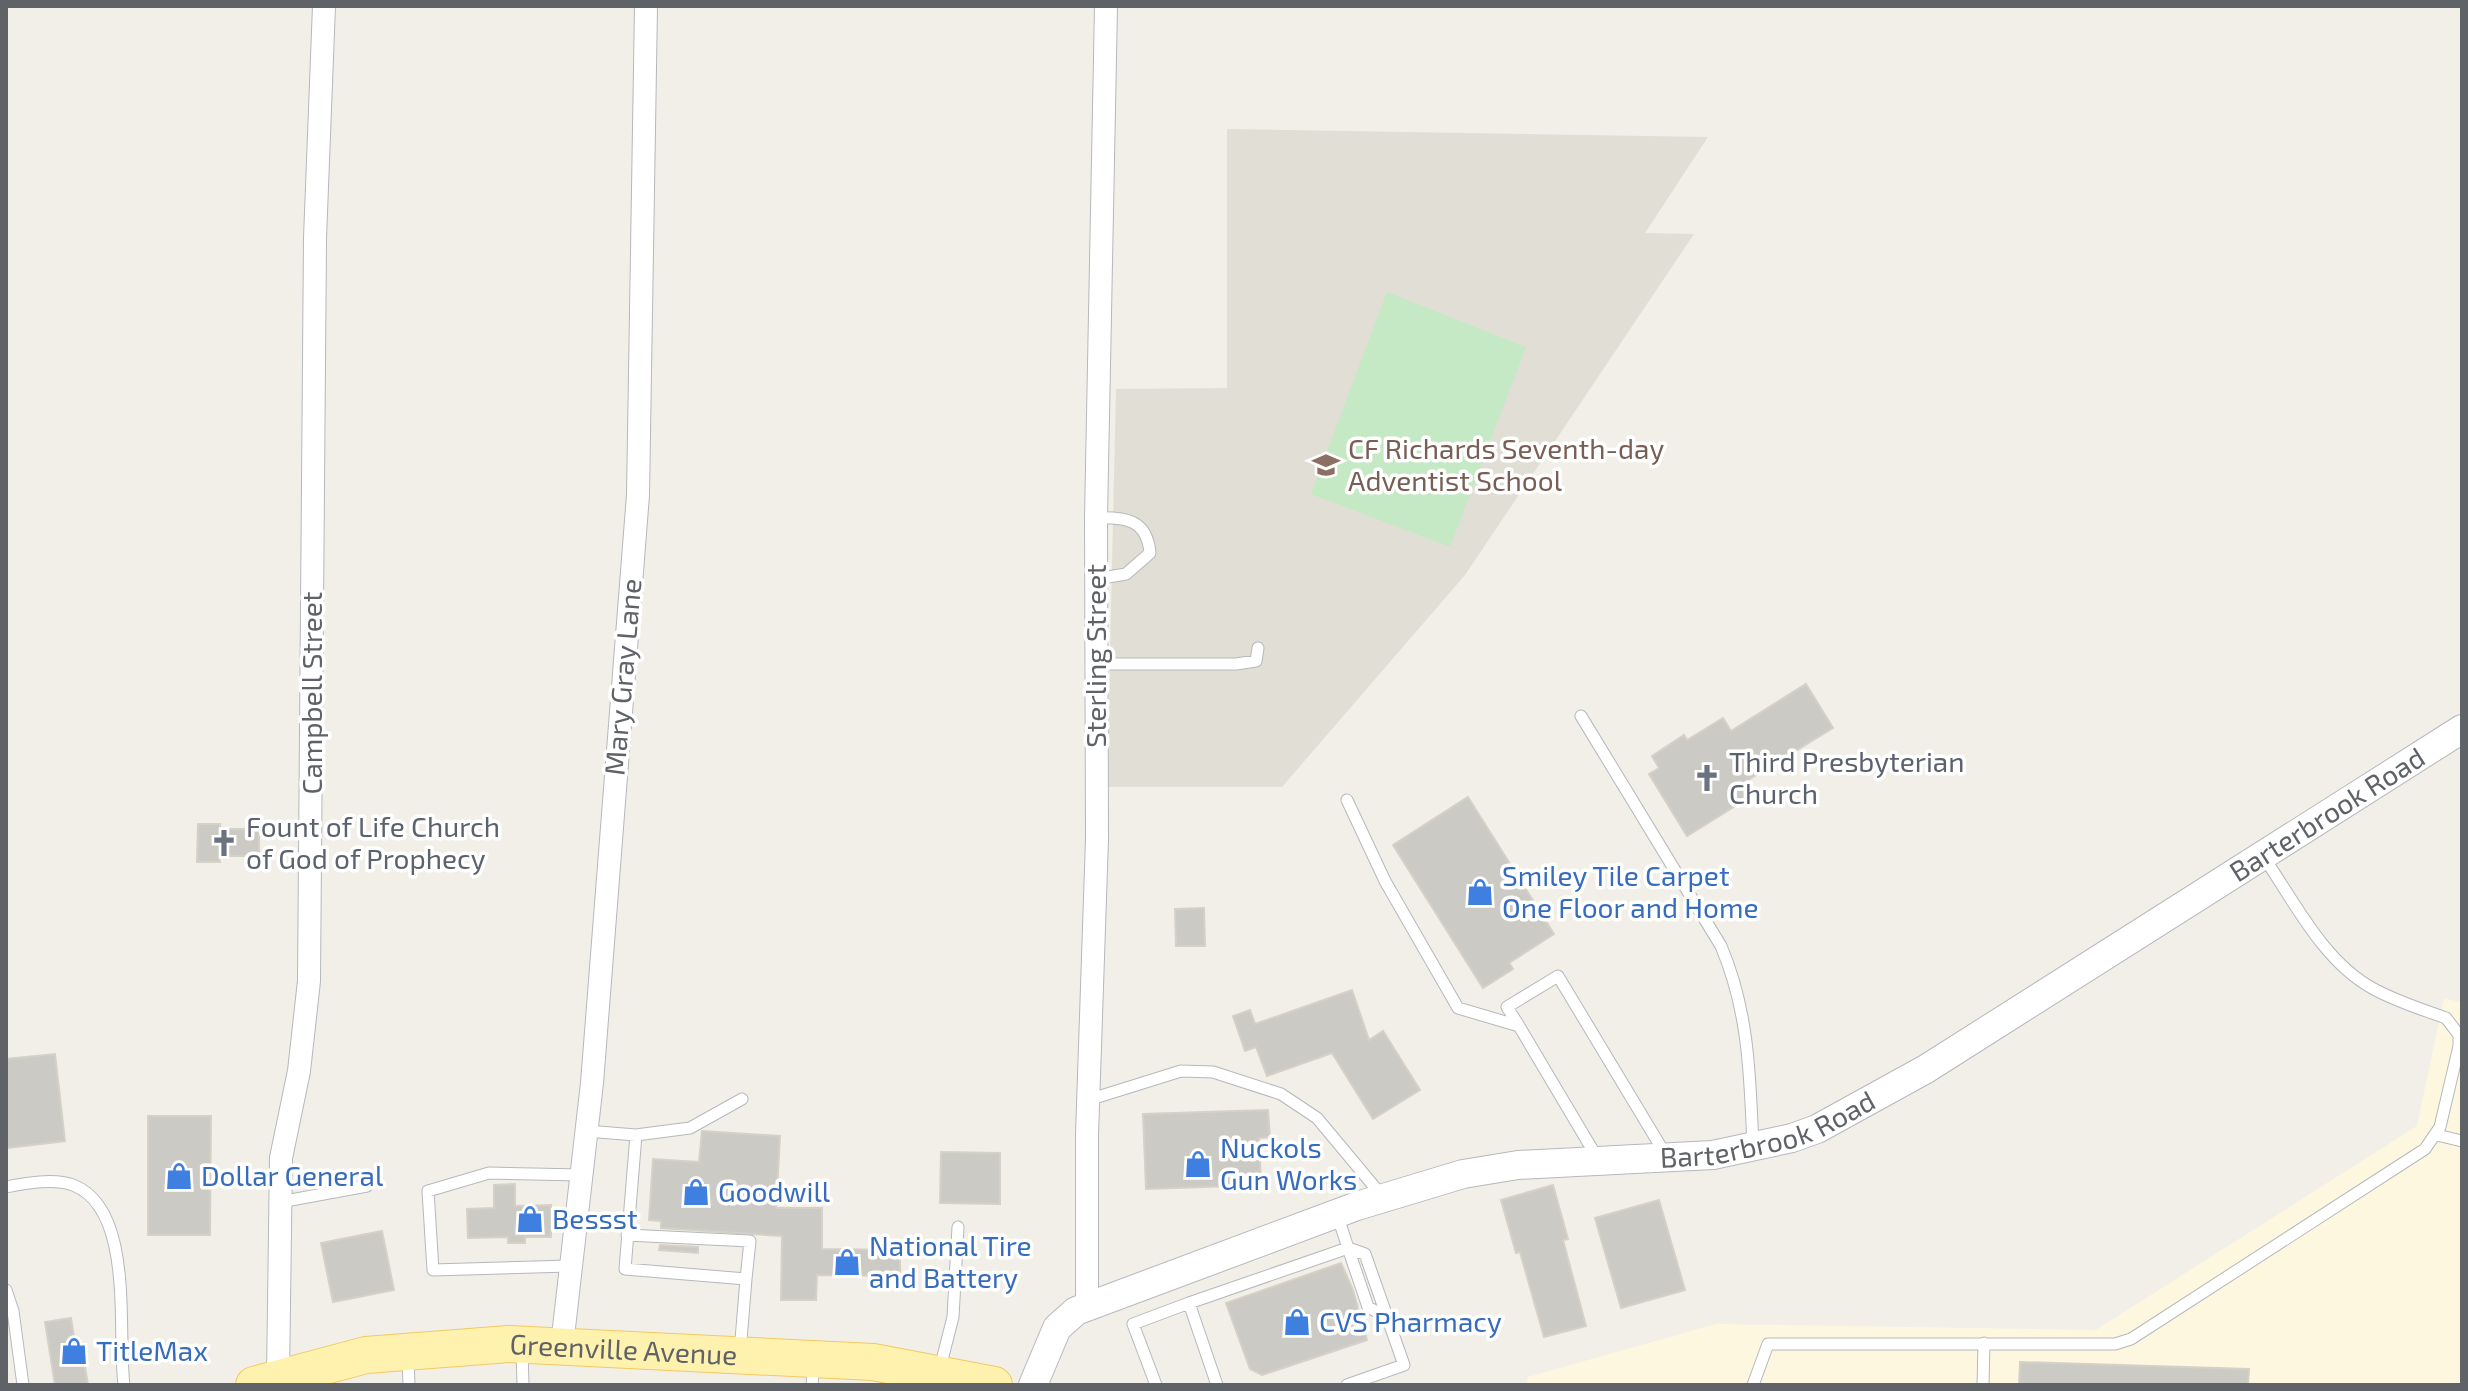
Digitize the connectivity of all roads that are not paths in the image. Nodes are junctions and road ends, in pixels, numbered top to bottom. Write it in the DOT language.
graph roads {
  1 [pos="324,6"];
  2 [pos="646,6"];
  3 [pos="1106,6"];
  4 [pos="1096,518"];
  5 [pos="1096,579"];
  6 [pos="1258,648"];
  7 [pos="1096,664"];
  8 [pos="1581,716"];
  9 [pos="2462,729"];
  10 [pos="1347,800"];
  11 [pos="2263,856"];
  12 [pos="1519,1026"];
  13 [pos="742,1099"];
  14 [pos="1088,1100"];
  15 [pos="586,1131"];
  16 [pos="636,1135"];
  17 [pos="2437,1135"];
  18 [pos="2462,1141"];
  19 [pos="1753,1147"];
  20 [pos="1668,1157"];
  21 [pos="1598,1160"];
  22 [pos="581,1175"];
  23 [pos="367,1186"];
  24 [pos="6,1187"];
  25 [pos="1385,1198"];
  26 [pos="280,1202"];
  27 [pos="1337,1214"];
  28 [pos="958,1227"];
  29 [pos="627,1235"];
  30 [pos="1348,1248"];
  31 [pos="569,1266"];
  32 [pos="746,1279"];
  33 [pos="6,1290"];
  34 [pos="1189,1303"];
  35 [pos="1087,1306"];
  36 [pos="1984,1343"];
  37 [pos="522,1344"];
  38 [pos="562,1345"];
  39 [pos="407,1349"];
  40 [pos="739,1357"];
  41 [pos="813,1373"];
  42 [pos="939,1373"];
  43 [pos="1153,1380"];
  44 [pos="266,1381"];
  45 [pos="23,1385"];
  46 [pos="124,1385"];
  47 [pos="409,1385"];
  48 [pos="523,1385"];
  49 [pos="994,1385"];
  50 [pos="1033,1385"];
  51 [pos="1142,1385"];
  52 [pos="1217,1385"];
  53 [pos="1347,1385"];
  54 [pos="1753,1385"];
  55 [pos="1983,1385"];
  1 -- 26 [label="street, Campbell Street"];
  2 -- 15 [label="street, Mary Gray Lane"];
  3 -- 4 [label="street, Sterling Street"];
  4 -- 5 [label="street, Sterling Street"];
  4 -- 5 [label="lane"];
  5 -- 7 [label="street, Sterling Street"];
  6 -- 7 [label="lane"];
  7 -- 14 [label="street, Sterling Street"];
  8 -- 19 [label="lane"];
  9 -- 11 [label="street, Barterbrook Road"];
  10 -- 12 [label="lane"];
  11 -- 17 [label="lane"];
  11 -- 19 [label="street, Barterbrook Road"];
  12 -- 20 [label="lane"];
  12 -- 21 [label="lane"];
  13 -- 16 [label="lane"];
  14 -- 25 [label="lane"];
  14 -- 35 [label="street, Sterling Street"];
  15 -- 16 [label="lane"];
  15 -- 22 [label="street, Mary Gray Lane"];
  16 -- 29 [label="lane"];
  17 -- 18 [label="lane"];
  17 -- 36 [label="lane"];
  19 -- 20 [label="street, Barterbrook Road"];
  20 -- 21 [label="street, Barterbrook Road"];
  21 -- 25 [label="street, Barterbrook Road"];
  22 -- 31 [label="street, Mary Gray Lane"];
  22 -- 31 [label="lane"];
  23 -- 26 [label="lane"];
  24 -- 46 [label="lane"];
  25 -- 27 [label="street, Barterbrook Road"];
  26 -- 44 [label="street, Campbell Street"];
  27 -- 30 [label="lane"];
  27 -- 35 [label="street, Barterbrook Road"];
  28 -- 42 [label="lane"];
  29 -- 32 [label="lane"];
  29 -- 32 [label="lane"];
  30 -- 34 [label="lane"];
  30 -- 53 [label="lane"];
  31 -- 38 [label="street, Mary Gray Lane"];
  32 -- 40 [label="lane"];
  33 -- 45 [label="lane"];
  34 -- 43 [label="lane"];
  34 -- 52 [label="lane"];
  35 -- 50 [label="street, Barterbrook Road"];
  36 -- 54 [label="lane"];
  36 -- 55 [label="lane"];
  37 -- 38 [label="main road, Greenville Avenue"];
  37 -- 39 [label="main road, Greenville Avenue"];
  37 -- 48 [label="lane"];
  38 -- 40 [label="main road, Greenville Avenue"];
  39 -- 44 [label="main road, Greenville Avenue"];
  39 -- 47 [label="lane"];
  40 -- 41 [label="main road, Greenville Avenue"];
  41 -- 42 [label="main road, Greenville Avenue"];
  42 -- 49 [label="main road, Greenville Avenue"];
  43 -- 51 [label="lane"];
}
